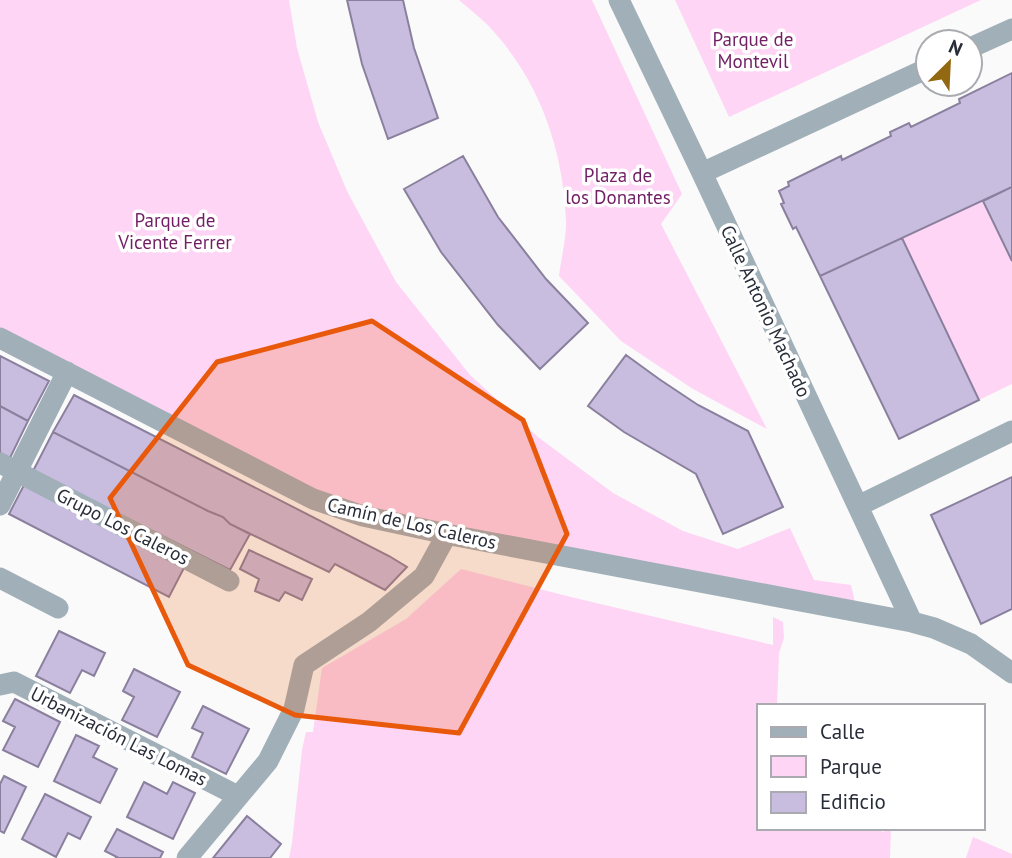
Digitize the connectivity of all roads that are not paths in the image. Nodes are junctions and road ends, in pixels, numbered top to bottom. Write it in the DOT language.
graph roads {
  1 [pos="619,0"];
  2 [pos="1012,29"];
  3 [pos="984,42"];
  4 [pos="914,75"];
  5 [pos="702,173"];
  6 [pos="0,338"];
  7 [pos="67,372"];
  8 [pos="1012,432"];
  9 [pos="8,467"];
  10 [pos="0,505"];
  11 [pos="858,506"];
  12 [pos="447,534"];
  13 [pos="0,578"];
  14 [pos="229,581"];
  15 [pos="58,608"];
  16 [pos="912,622"];
  17 [pos="1012,673"];
  18 [pos="0,685"];
  19 [pos="238,796"];
  20 [pos="187,858"];
  1 -- 5 [label="street, Calle Antonio Machado"];
  2 -- 3 [label="street"];
  4 -- 5 [label="street"];
  5 -- 11 [label="street, Calle Antonio Machado"];
  6 -- 7 [label="street, Camín de Los Caleros"];
  7 -- 9 [label="street"];
  7 -- 12 [label="street, Camín de Los Caleros"];
  8 -- 11 [label="street"];
  9 -- 10 [label="street"];
  9 -- 14 [label="street, Grupo Los Caleros"];
  11 -- 16 [label="street, Calle Antonio Machado"];
  12 -- 16 [label="street, Camín de Los Caleros"];
  12 -- 19 [label="street"];
  13 -- 15 [label="street"];
  16 -- 17 [label="street, Camín de Los Caleros"];
  18 -- 19 [label="street, Urbanización Las Lomas"];
  19 -- 20 [label="street"];
}
